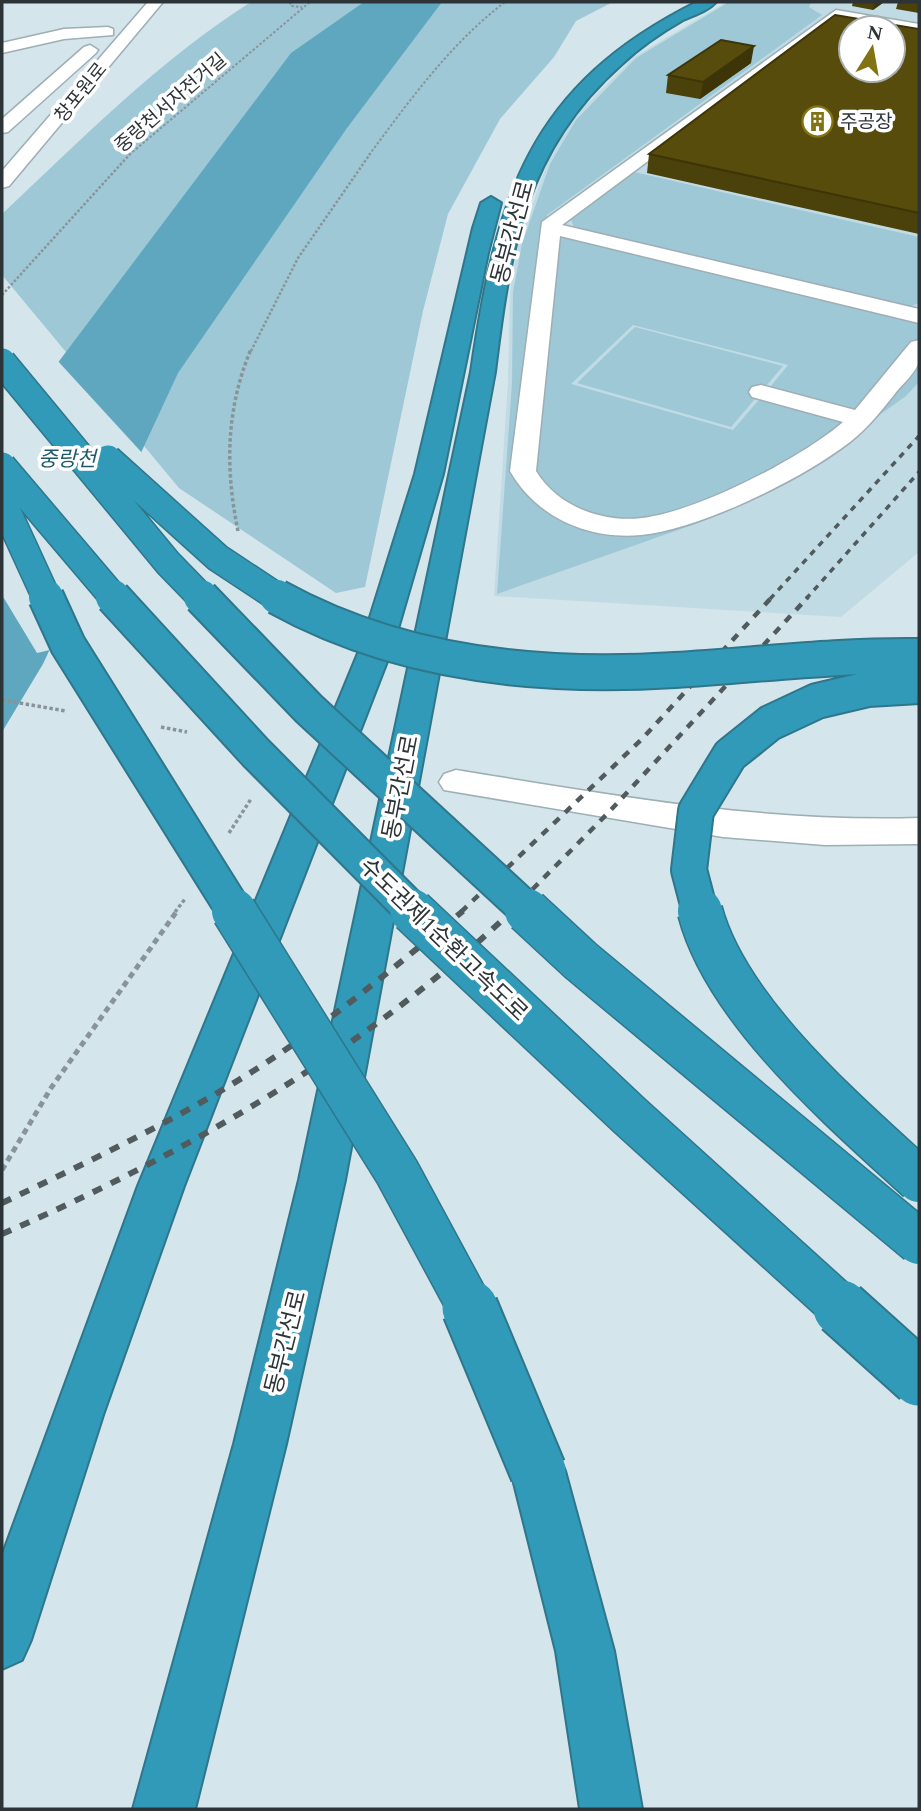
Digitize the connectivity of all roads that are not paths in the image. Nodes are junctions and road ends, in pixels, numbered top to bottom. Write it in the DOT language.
graph roads {
  1 [pos="141,2"];
  2 [pos="156,2"];
  3 [pos="680,2"];
  4 [pos="708,2"];
  5 [pos="819,3"];
  6 [pos="886,8"];
  7 [pos="836,14"];
  8 [pos="878,14"];
  9 [pos="108,32"];
  10 [pos="2,48"];
  11 [pos="2,128"];
  12 [pos="2,182"];
  13 [pos="551,228"];
  14 [pos="919,317"];
  15 [pos="919,346"];
  16 [pos="2,361"];
  17 [pos="761,392"];
  18 [pos="859,419"];
  19 [pos="2,466"];
  20 [pos="2,501"];
  21 [pos="919,656"];
  22 [pos="919,686"];
  23 [pos="456,782"];
  24 [pos="919,831"];
  25 [pos="919,1180"];
  26 [pos="919,1242"];
  27 [pos="919,1378"];
  28 [pos="2,1640"];
  29 [pos="164,1809"];
  30 [pos="611,1809"];
  1 -- 9 [label="street, 창포원로"];
  2 -- 12 [label="street, 창포원로"];
  3 -- 28 [label="highway, 동부간선로"];
  4 -- 29 [label="highway, 동부간선로"];
  5 -- 7 [label="street"];
  6 -- 8 [label="street"];
  7 -- 13 [label="street"];
  9 -- 10 [label="street"];
  9 -- 11 [label="street, 창포원로"];
  13 -- 14 [label="street"];
  13 -- 18 [label="street"];
  15 -- 18 [label="street"];
  16 -- 21 [label="highway, bridge"];
  16 -- 26 [label="highway, bridge"];
  17 -- 18 [label="street"];
  19 -- 27 [label="highway, 수도권제1순환고속도로, bridge"];
  20 -- 30 [label="highway, bridge"];
  22 -- 25 [label="highway, bridge"];
  23 -- 24 [label="street"];
}
